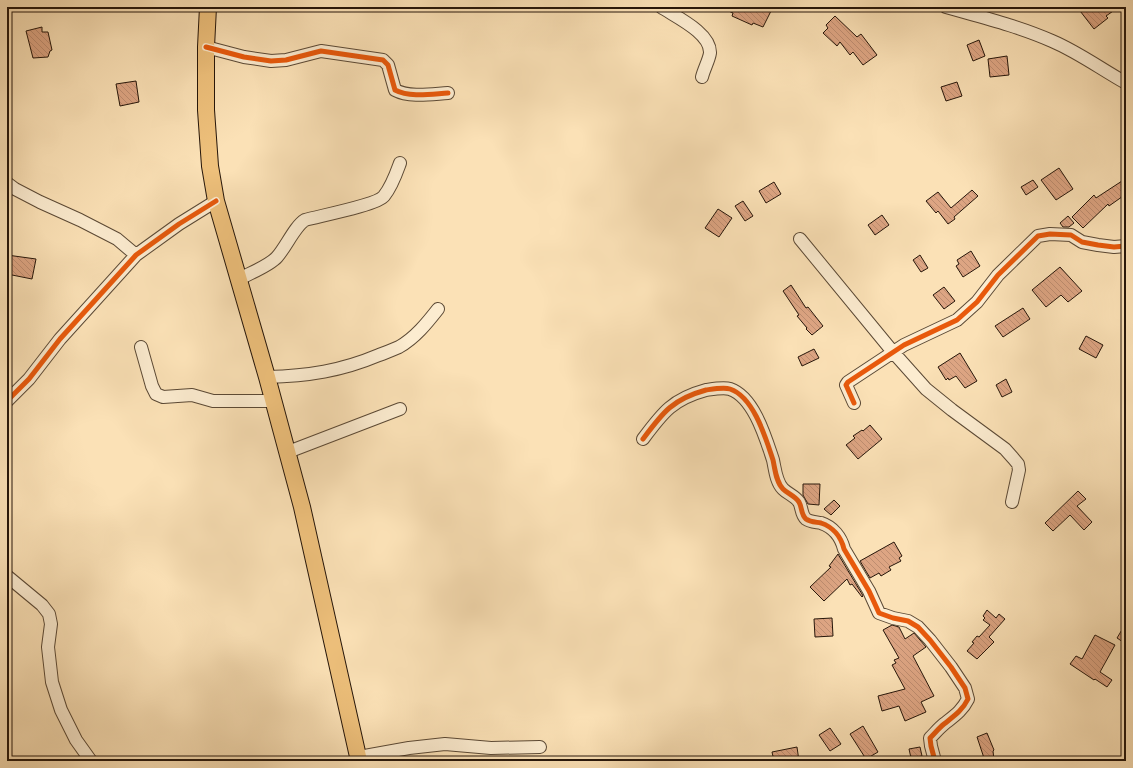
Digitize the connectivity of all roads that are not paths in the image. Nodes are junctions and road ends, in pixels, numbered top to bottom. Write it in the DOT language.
graph roads {
  1 [pos="208,7"];
  2 [pos="661,7"];
  3 [pos="946,7"];
  4 [pos="206,46"];
  5 [pos="702,77"];
  6 [pos="1126,83"];
  7 [pos="448,94"];
  8 [pos="400,163"];
  9 [pos="7,183"];
  10 [pos="216,201"];
  11 [pos="800,239"];
  12 [pos="1126,246"];
  13 [pos="136,255"];
  14 [pos="239,279"];
  15 [pos="438,309"];
  16 [pos="142,346"];
  17 [pos="893,352"];
  18 [pos="267,377"];
  19 [pos="7,401"];
  20 [pos="274,401"];
  21 [pos="854,403"];
  22 [pos="400,408"];
  23 [pos="643,439"];
  24 [pos="288,452"];
  25 [pos="1012,502"];
  26 [pos="7,576"];
  27 [pos="540,747"];
  28 [pos="359,759"];
  29 [pos="91,761"];
  30 [pos="935,761"];
  1 -- 4 [label="main road"];
  2 -- 5 [label="street"];
  3 -- 6 [label="street"];
  4 -- 7 [label="street"];
  4 -- 10 [label="main road"];
  8 -- 14 [label="street"];
  9 -- 13 [label="street"];
  10 -- 13 [label="street"];
  10 -- 14 [label="main road"];
  11 -- 17 [label="street"];
  12 -- 17 [label="street"];
  13 -- 19 [label="street"];
  14 -- 18 [label="main road"];
  15 -- 18 [label="street"];
  16 -- 20 [label="street"];
  17 -- 21 [label="street"];
  17 -- 25 [label="street"];
  18 -- 20 [label="main road"];
  20 -- 24 [label="main road"];
  22 -- 24 [label="street"];
  23 -- 30 [label="street"];
  24 -- 28 [label="main road"];
  26 -- 29 [label="street"];
  27 -- 28 [label="street"];
}
